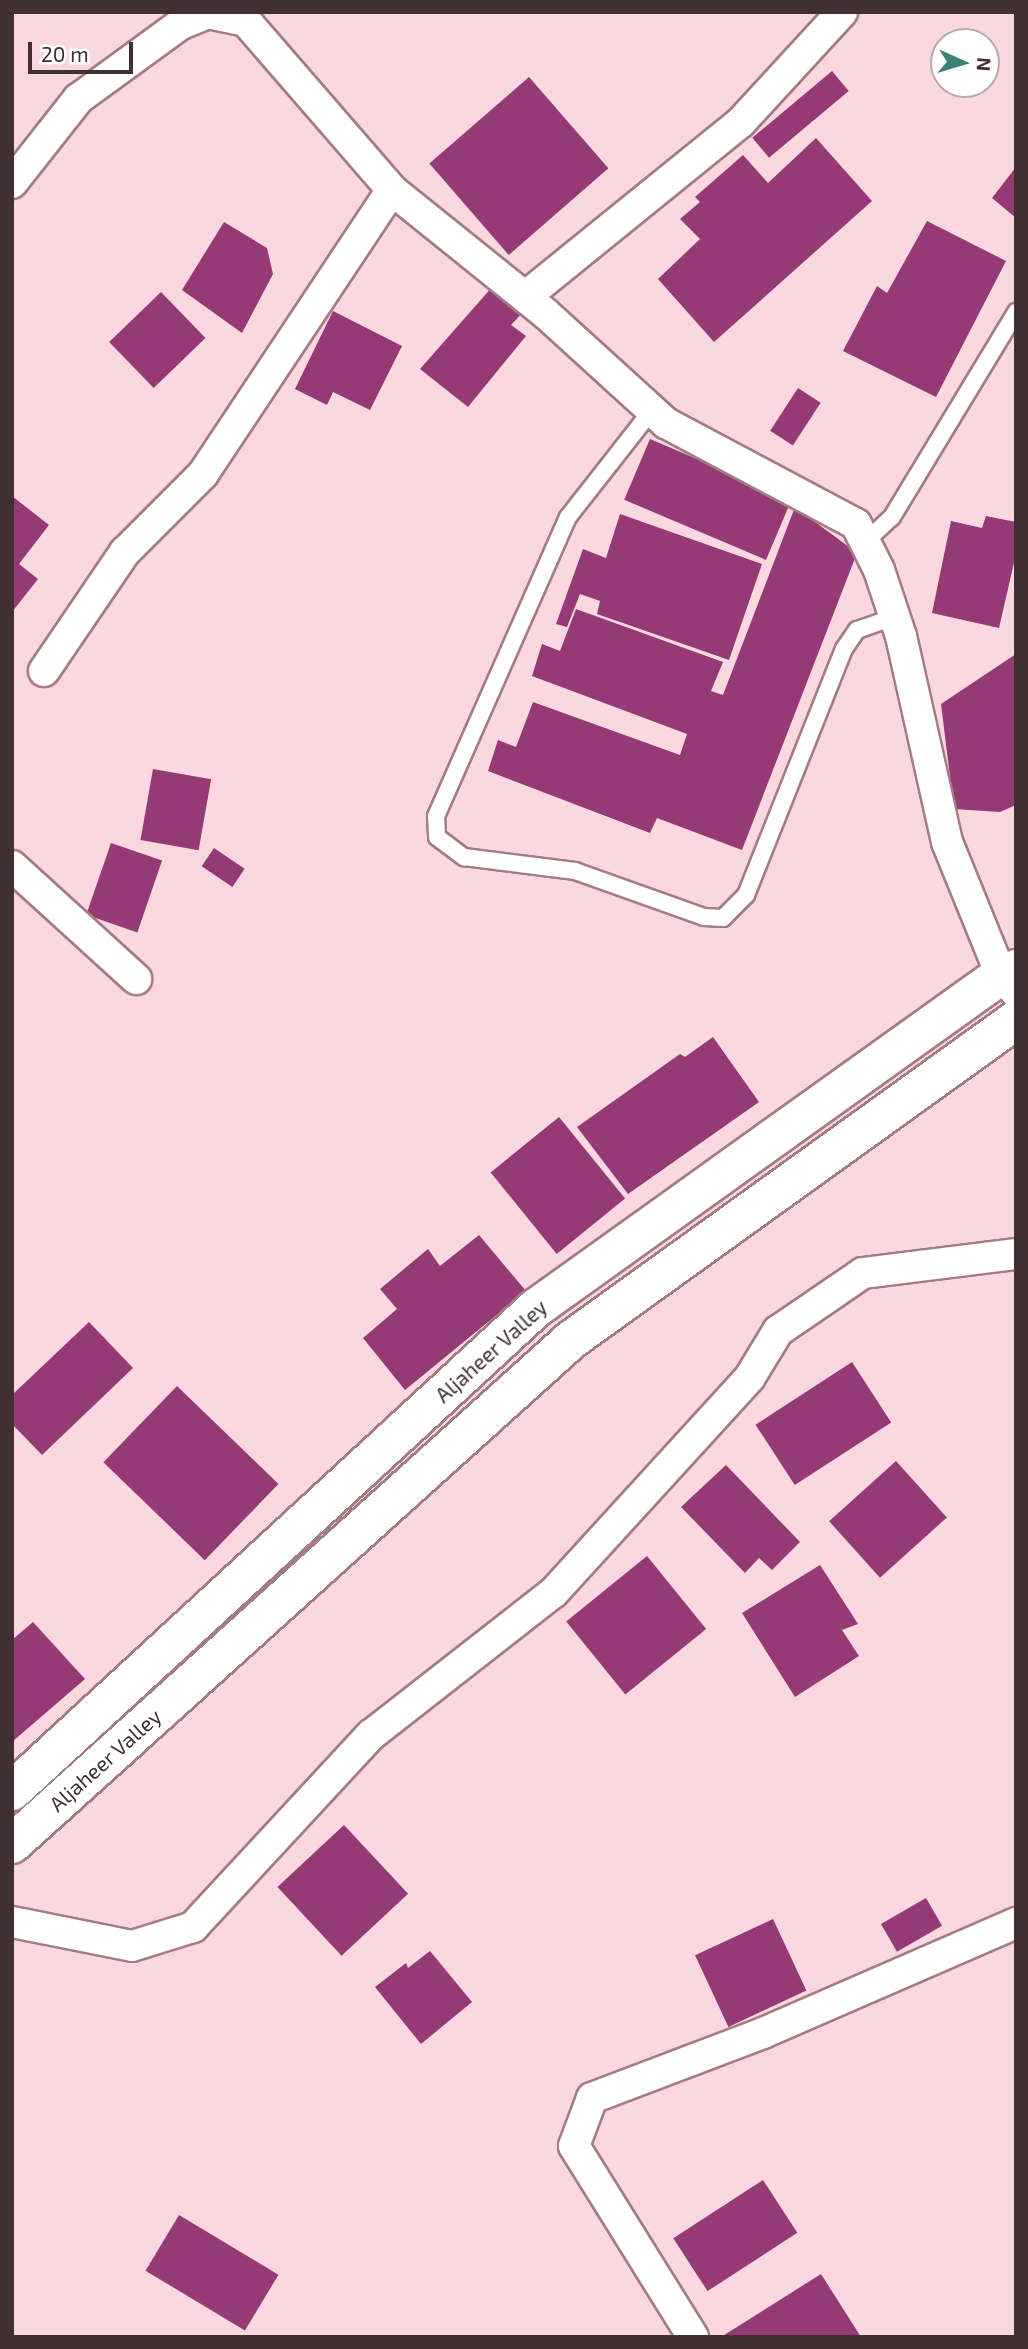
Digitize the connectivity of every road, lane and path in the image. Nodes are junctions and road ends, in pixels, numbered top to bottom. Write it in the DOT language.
graph roads {
  1 [pos="842,12"];
  2 [pos="242,17"];
  3 [pos="12,183"];
  4 [pos="392,190"];
  5 [pos="525,297"];
  6 [pos="1016,312"];
  7 [pos="652,410"];
  8 [pos="865,542"];
  9 [pos="895,617"];
  10 [pos="44,671"];
  11 [pos="12,866"];
  12 [pos="136,979"];
  13 [pos="1011,979"];
  14 [pos="1016,1020"];
  15 [pos="1016,1254"];
  16 [pos="12,1791"];
  17 [pos="12,1844"];
  18 [pos="12,1922"];
  19 [pos="1016,1923"];
  20 [pos="693,2337"];
  1 -- 5 [label="street"];
  2 -- 3 [label="street"];
  2 -- 4 [label="street"];
  4 -- 5 [label="street"];
  4 -- 10 [label="street"];
  5 -- 7 [label="street"];
  6 -- 8 [label="lane"];
  7 -- 8 [label="street"];
  7 -- 9 [label="lane"];
  8 -- 9 [label="street"];
  9 -- 13 [label="street"];
  11 -- 12 [label="street"];
  13 -- 16 [label="street, Aljaheer Valley"];
  14 -- 17 [label="street, Aljaheer Valley"];
  15 -- 18 [label="street"];
  19 -- 20 [label="street"];
}
